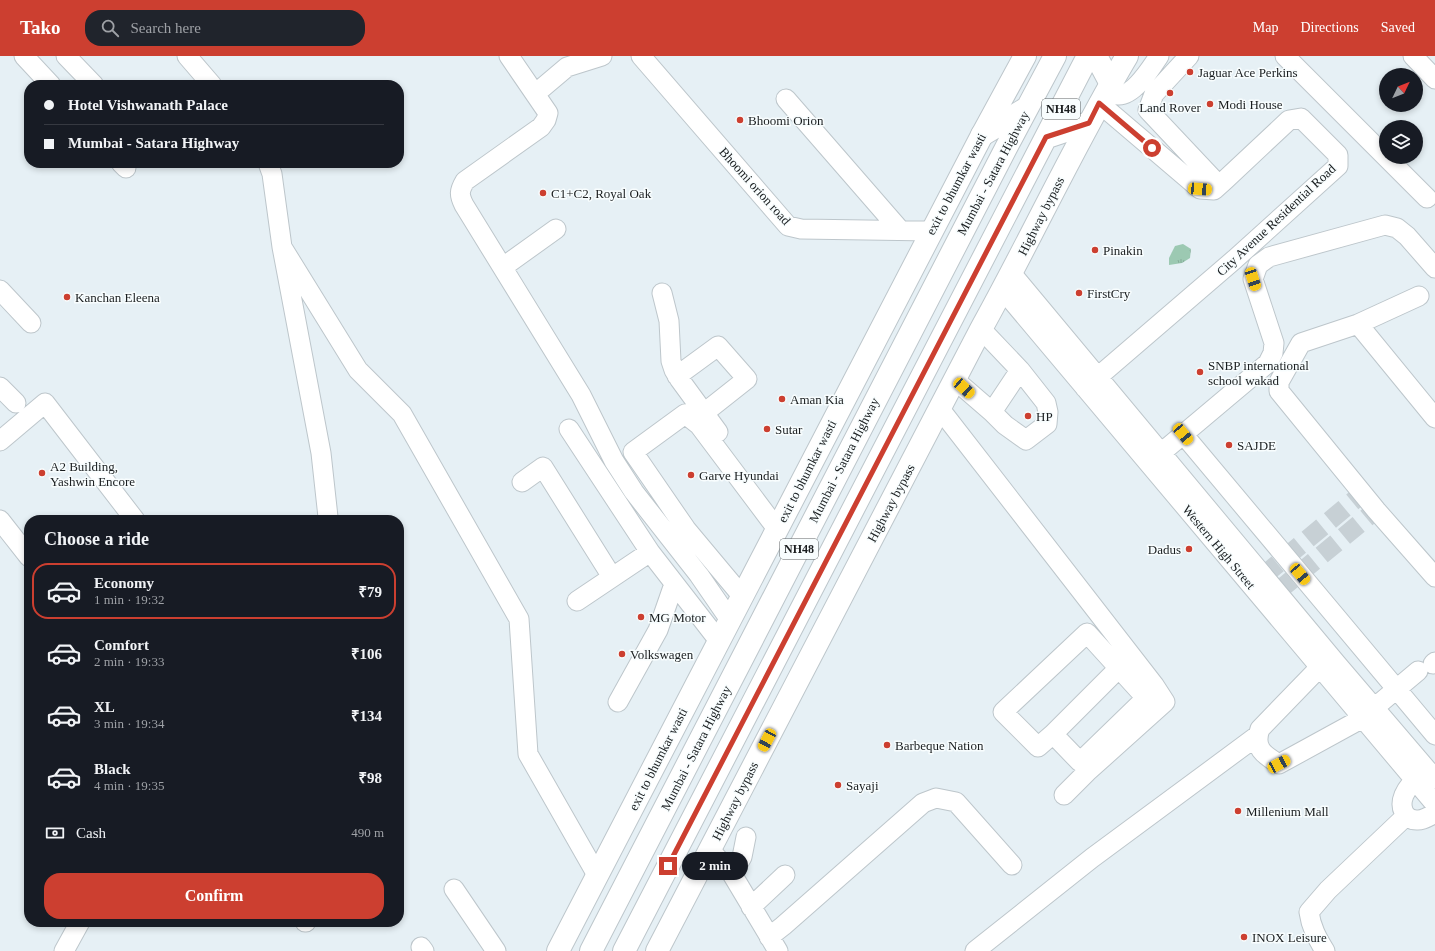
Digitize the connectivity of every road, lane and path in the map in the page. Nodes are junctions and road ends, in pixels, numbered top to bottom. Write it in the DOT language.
graph roads {
  1 [pos="24,56"];
  2 [pos="66,56"];
  3 [pos="187,56"];
  4 [pos="509,56"];
  5 [pos="602,56"];
  6 [pos="1025,56"];
  7 [pos="1055,56"];
  8 [pos="1088,56"];
  9 [pos="1096,56"];
  10 [pos="1127,56"];
  11 [pos="1159,56"];
  12 [pos="1189,56"];
  13 [pos="1285,56"];
  14 [pos="1413,56"];
  15 [pos="642,57"];
  16 [pos="1435,79"];
  17 [pos="46,80"];
  18 [pos="89,80"];
  19 [pos="208,80"];
  20 [pos="1132,90"];
  21 [pos="1105,93"];
  22 [pos="535,94"];
  23 [pos="1153,98"];
  24 [pos="786,99"];
  25 [pos="1027,108"];
  26 [pos="1089,123"];
  27 [pos="982,135"];
  28 [pos="1046,137"];
  29 [pos="1379,150"];
  30 [pos="1393,164"];
  31 [pos="270,168"];
  32 [pos="1213,179"];
  33 [pos="1427,198"];
  34 [pos="556,229"];
  35 [pos="900,230"];
  36 [pos="931,231"];
  37 [pos="282,247"];
  38 [pos="503,266"];
  39 [pos="1435,268"];
  40 [pos="1007,282"];
  41 [pos="0,290"];
  42 [pos="662,293"];
  43 [pos="1419,296"];
  44 [pos="31,323"];
  45 [pos="1358,324"];
  46 [pos="981,329"];
  47 [pos="1020,370"];
  48 [pos="677,376"];
  49 [pos="955,380"];
  50 [pos="1091,383"];
  51 [pos="0,387"];
  52 [pos="16,403"];
  53 [pos="940,408"];
  54 [pos="992,412"];
  55 [pos="704,413"];
  56 [pos="1435,418"];
  57 [pos="569,429"];
  58 [pos="1183,434"];
  59 [pos="0,441"];
  60 [pos="1161,453"];
  61 [pos="522,482"];
  62 [pos="131,515"];
  63 [pos="328,515"];
  64 [pos="0,520"];
  65 [pos="780,523"];
  66 [pos="24,551"];
  67 [pos="650,552"];
  68 [pos="612,577"];
  69 [pos="1435,577"];
  70 [pos="674,584"];
  71 [pos="1263,588"];
  72 [pos="742,596"];
  73 [pos="577,601"];
  74 [pos="730,620"];
  75 [pos="719,641"];
  76 [pos="1125,662"];
  77 [pos="1429,666"];
  78 [pos="1320,667"];
  79 [pos="1396,689"];
  80 [pos="1350,691"];
  81 [pos="618,702"];
  82 [pos="1369,713"];
  83 [pos="1053,734"];
  84 [pos="1435,735"];
  85 [pos="1257,736"];
  86 [pos="1425,776"];
  87 [pos="1064,795"];
  88 [pos="1435,804"];
  89 [pos="1435,813"];
  90 [pos="1406,816"];
  91 [pos="746,837"];
  92 [pos="710,850"];
  93 [pos="1012,865"];
  94 [pos="732,874"];
  95 [pos="597,875"];
  96 [pos="785,875"];
  97 [pos="454,889"];
  98 [pos="751,907"];
  99 [pos="77,927"];
  100 [pos="773,944"];
  101 [pos="64,951"];
  102 [pos="496,951"];
  103 [pos="558,951"];
  104 [pos="591,951"];
  105 [pos="624,951"];
  106 [pos="657,951"];
  107 [pos="975,951"];
  108 [pos="1325,951"];
  1 -- 17 [label="street"];
  2 -- 18 [label="street"];
  3 -- 19 [label="street"];
  4 -- 22 [label="street"];
  5 -- 22 [label="street"];
  6 -- 27 [label="main road, exit to bhumkar wasti"];
  7 -- 25 [label="main road, Mumbai - Satara Highway / NH48"];
  8 -- 28 [label="main road, NH48"];
  9 -- 21 [label="main road"];
  10 -- 21 [label="main road, Highway bypass"];
  11 -- 20 [label="street"];
  12 -- 23 [label="street"];
  13 -- 29 [label="street"];
  14 -- 16 [label="street"];
  15 -- 35 [label="street, Bhoomi orion road"];
  20 -- 21 [label="street"];
  20 -- 23 [label="street"];
  21 -- 26 [label="main road, Highway bypass"];
  21 -- 50 [label="street, City Avenue Residential Road"];
  22 -- 38 [label="street"];
  23 -- 32 [label="street"];
  24 -- 35 [label="street"];
  25 -- 27 [label="main road"];
  25 -- 104 [label="main road, Mumbai - Satara Highway / NH48"];
  26 -- 28 [label="main road"];
  26 -- 40 [label="main road, Highway bypass"];
  27 -- 36 [label="main road, exit to bhumkar wasti"];
  28 -- 105 [label="main road, NH48"];
  30 -- 33 [label="street"];
  31 -- 37 [label="street"];
  34 -- 38 [label="street"];
  35 -- 36 [label="street, Bhoomi orion road"];
  36 -- 65 [label="main road, exit to bhumkar wasti"];
  37 -- 63 [label="street"];
  37 -- 95 [label="street"];
  38 -- 74 [label="street"];
  39 -- 58 [label="street"];
  40 -- 46 [label="main road, Highway bypass"];
  40 -- 50 [label="street, Western High Street"];
  41 -- 44 [label="street"];
  42 -- 48 [label="street"];
  43 -- 45 [label="street"];
  45 -- 56 [label="street"];
  45 -- 69 [label="street"];
  46 -- 47 [label="street"];
  46 -- 49 [label="main road, Highway bypass"];
  47 -- 54 [label="street"];
  47 -- 54 [label="street"];
  48 -- 55 [label="street"];
  48 -- 55 [label="street"];
  49 -- 53 [label="main road, Highway bypass"];
  49 -- 54 [label="street"];
  50 -- 60 [label="street, Western High Street"];
  50 -- 71 [label="street, Western High Street"];
  51 -- 52 [label="street"];
  53 -- 76 [label="street"];
  53 -- 92 [label="main road, Highway bypass"];
  55 -- 65 [label="street"];
  57 -- 67 [label="street"];
  58 -- 60 [label="street"];
  58 -- 79 [label="street"];
  59 -- 62 [label="street"];
  60 -- 71 [label="street, Western High Street"];
  61 -- 68 [label="street"];
  64 -- 66 [label="street"];
  65 -- 72 [label="main road, exit to bhumkar wasti"];
  65 -- 72 [label="street"];
  67 -- 68 [label="street"];
  67 -- 70 [label="street"];
  68 -- 73 [label="street"];
  70 -- 75 [label="street"];
  70 -- 81 [label="street"];
  71 -- 78 [label="street, Western High Street"];
  71 -- 80 [label="street, Western High Street"];
  72 -- 74 [label="main road, exit to bhumkar wasti"];
  74 -- 75 [label="main road, exit to bhumkar wasti"];
  75 -- 95 [label="main road, exit to bhumkar wasti"];
  76 -- 83 [label="street"];
  76 -- 83 [label="street"];
  76 -- 83 [label="street"];
  76 -- 87 [label="street"];
  77 -- 79 [label="street"];
  78 -- 80 [label="street, Western High Street"];
  78 -- 85 [label="street"];
  79 -- 82 [label="street"];
  79 -- 84 [label="street"];
  80 -- 82 [label="street, Western High Street"];
  82 -- 85 [label="street"];
  82 -- 86 [label="street, Western High Street"];
  85 -- 107 [label="street"];
  86 -- 88 [label="street, Western High Street"];
  86 -- 90 [label="street"];
  89 -- 90 [label="street"];
  90 -- 108 [label="street"];
  91 -- 94 [label="street"];
  92 -- 94 [label="street"];
  92 -- 106 [label="main road, Highway bypass"];
  93 -- 100 [label="street"];
  94 -- 98 [label="street"];
  95 -- 103 [label="main road, exit to bhumkar wasti"];
  96 -- 98 [label="street"];
  97 -- 102 [label="street"];
  98 -- 100 [label="street"];
  99 -- 101 [label="street"];
}
